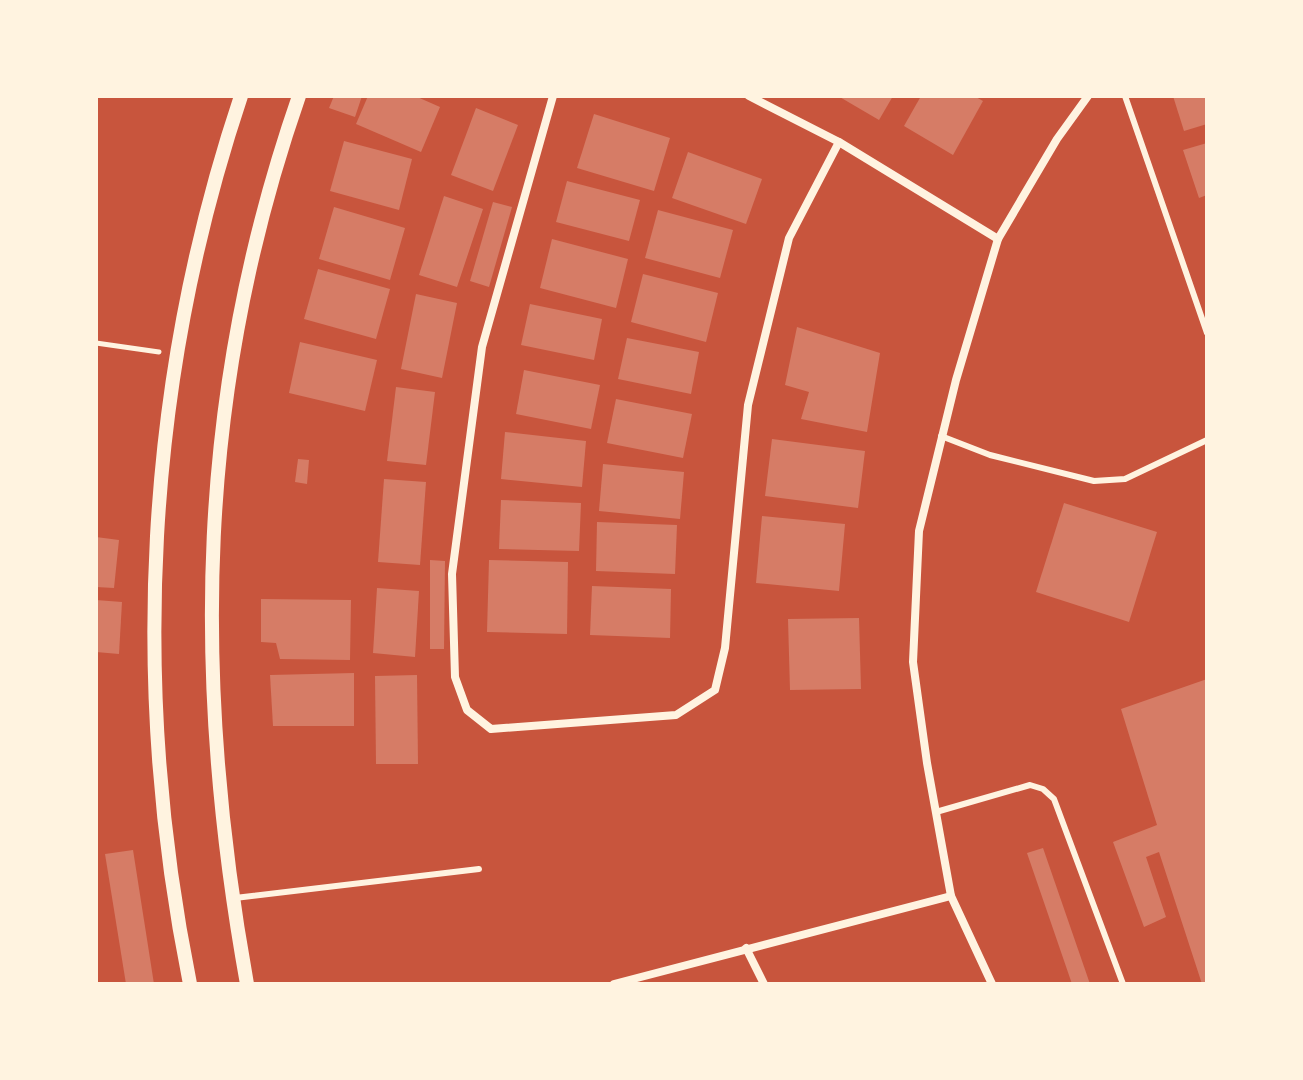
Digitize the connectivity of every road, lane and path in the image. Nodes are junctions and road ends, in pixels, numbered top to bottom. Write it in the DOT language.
graph roads {
  1 [pos="241,96"];
  2 [pos="299,96"];
  3 [pos="553,96"];
  4 [pos="749,96"];
  5 [pos="1088,96"];
  6 [pos="1125,96"];
  7 [pos="839,142"];
  8 [pos="998,239"];
  9 [pos="1207,333"];
  10 [pos="96,343"];
  11 [pos="175,355"];
  12 [pos="941,436"];
  13 [pos="1207,440"];
  14 [pos="936,812"];
  15 [pos="479,869"];
  16 [pos="951,896"];
  17 [pos="231,899"];
  18 [pos="746,948"];
  19 [pos="190,984"];
  20 [pos="247,984"];
  21 [pos="614,984"];
  22 [pos="764,984"];
  23 [pos="992,984"];
  24 [pos="1123,984"];
  1 -- 11 [label="street"];
  2 -- 17 [label="street"];
  3 -- 7 [label="street"];
  4 -- 7 [label="street"];
  5 -- 8 [label="street"];
  6 -- 9 [label="lane"];
  7 -- 8 [label="street"];
  8 -- 12 [label="street"];
  10 -- 11 [label="path"];
  11 -- 19 [label="street"];
  12 -- 13 [label="lane"];
  12 -- 14 [label="street"];
  14 -- 16 [label="street"];
  14 -- 24 [label="lane"];
  15 -- 17 [label="lane"];
  16 -- 18 [label="street"];
  16 -- 23 [label="street"];
  17 -- 20 [label="street"];
  18 -- 21 [label="street"];
  18 -- 22 [label="street"];
}
